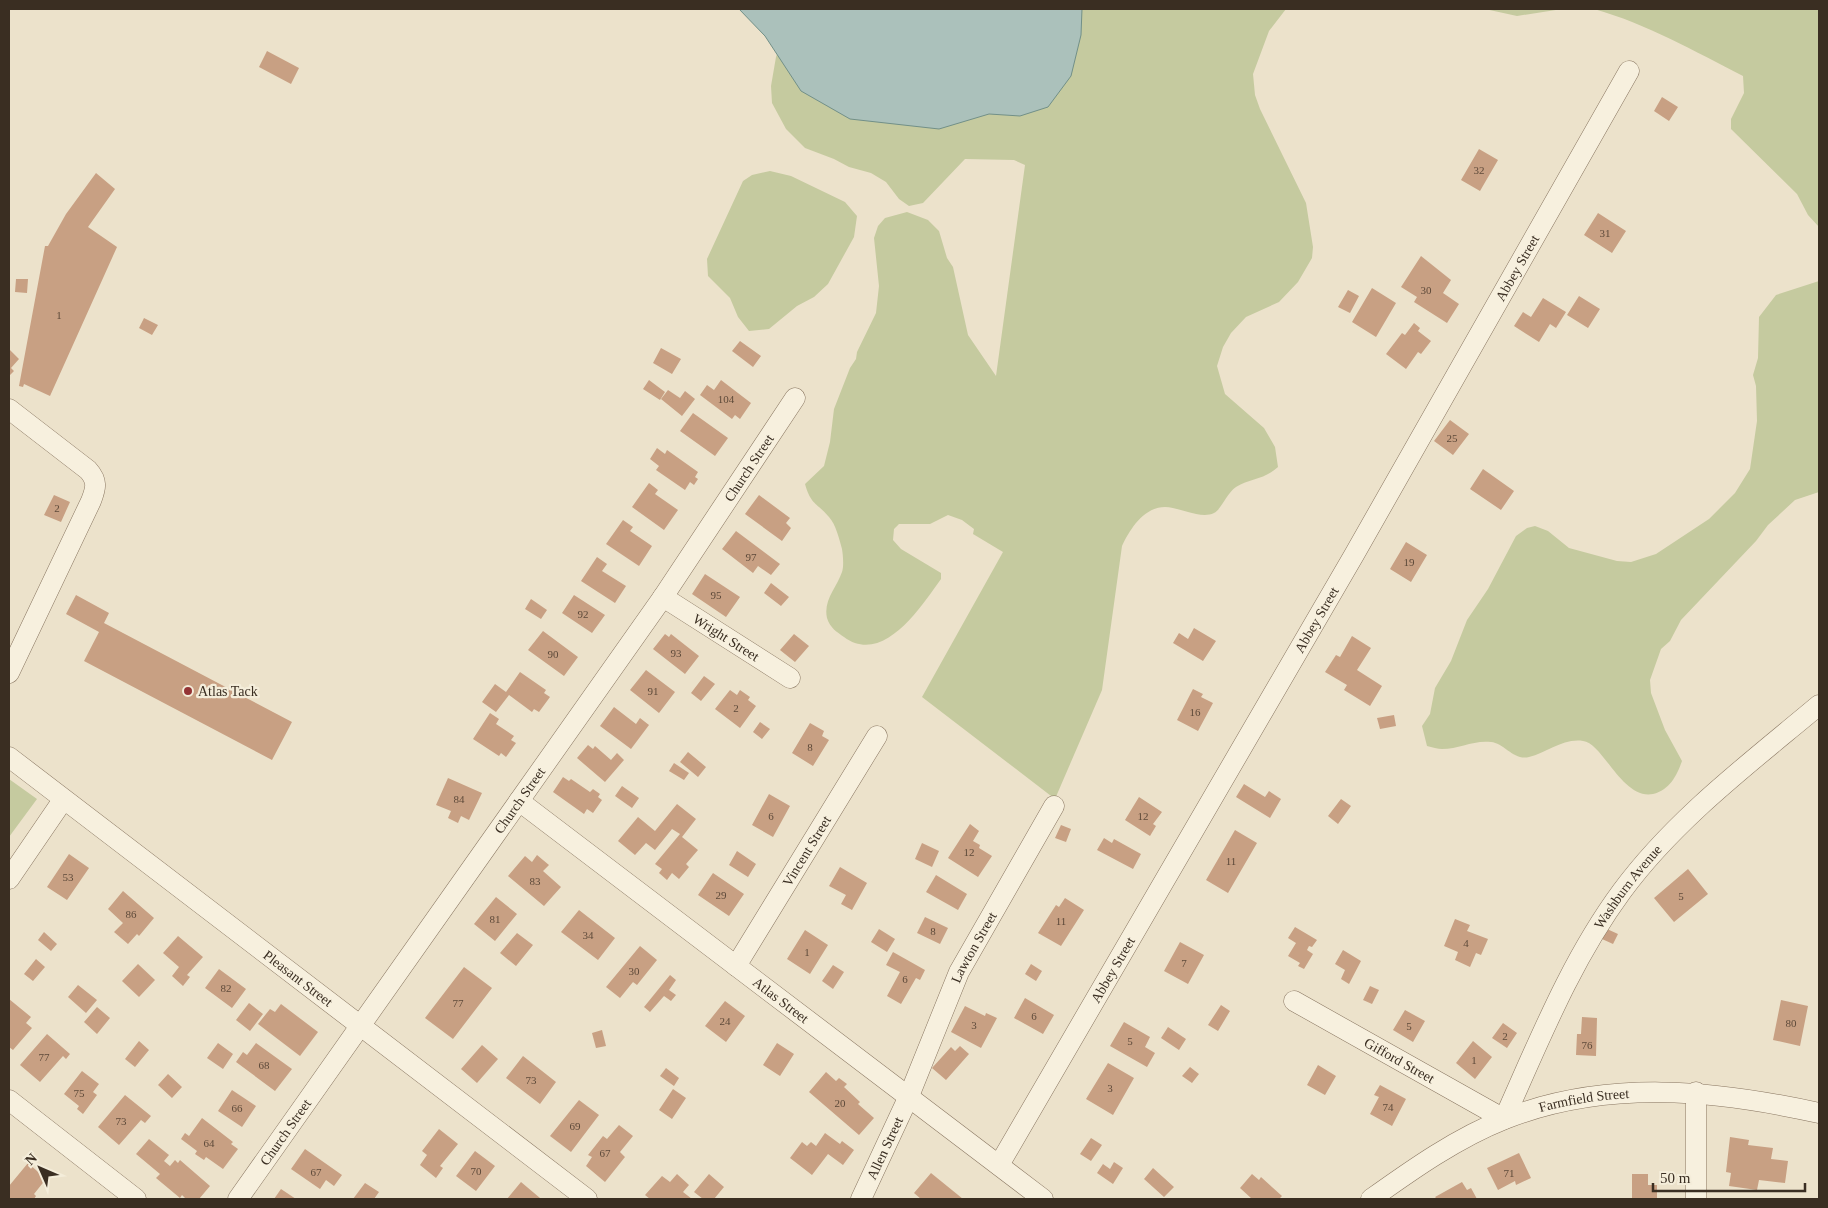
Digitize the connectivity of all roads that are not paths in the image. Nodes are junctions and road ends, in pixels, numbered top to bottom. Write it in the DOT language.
graph roads {
  1 [pos="1629,71"];
  2 [pos="795,398"];
  3 [pos="9,409"];
  4 [pos="663,597"];
  5 [pos="9,673"];
  6 [pos="790,678"];
  7 [pos="1819,705"];
  8 [pos="877,736"];
  9 [pos="9,757"];
  10 [pos="63,800"];
  11 [pos="519,801"];
  12 [pos="1054,806"];
  13 [pos="9,879"];
  14 [pos="736,966"];
  15 [pos="1294,1000"];
  16 [pos="361,1024"];
  17 [pos="1696,1092"];
  18 [pos="909,1096"];
  19 [pos="9,1100"];
  20 [pos="1819,1113"];
  21 [pos="1504,1119"];
  22 [pos="999,1165"];
  23 [pos="136,1199"];
  24 [pos="238,1199"];
  25 [pos="587,1199"];
  26 [pos="861,1199"];
  27 [pos="1043,1199"];
  28 [pos="1372,1199"];
  29 [pos="1696,1199"];
  1 -- 22 [label="street, Abbey Street"];
  2 -- 4 [label="street, Church Street"];
  3 -- 5 [label="street"];
  4 -- 6 [label="street, Wright Street"];
  4 -- 11 [label="street, Church Street"];
  7 -- 21 [label="street, Washburn Avenue"];
  8 -- 14 [label="street, Vincent Street"];
  9 -- 10 [label="street, Pleasant Street"];
  10 -- 13 [label="street"];
  10 -- 16 [label="street, Pleasant Street"];
  11 -- 14 [label="street, Atlas Street"];
  11 -- 16 [label="street, Church Street"];
  12 -- 18 [label="street, Lawton Street"];
  14 -- 18 [label="street, Atlas Street"];
  15 -- 21 [label="street, Gifford Street"];
  16 -- 24 [label="street, Church Street"];
  16 -- 25 [label="street, Pleasant Street"];
  17 -- 20 [label="street, Farmfield Street"];
  17 -- 21 [label="street, Farmfield Street"];
  17 -- 29 [label="street"];
  18 -- 22 [label="street, Atlas Street"];
  18 -- 26 [label="street, Allen Street"];
  19 -- 23 [label="street"];
  21 -- 28 [label="street, Farmfield Street"];
  22 -- 27 [label="street, Atlas Street"];
}
